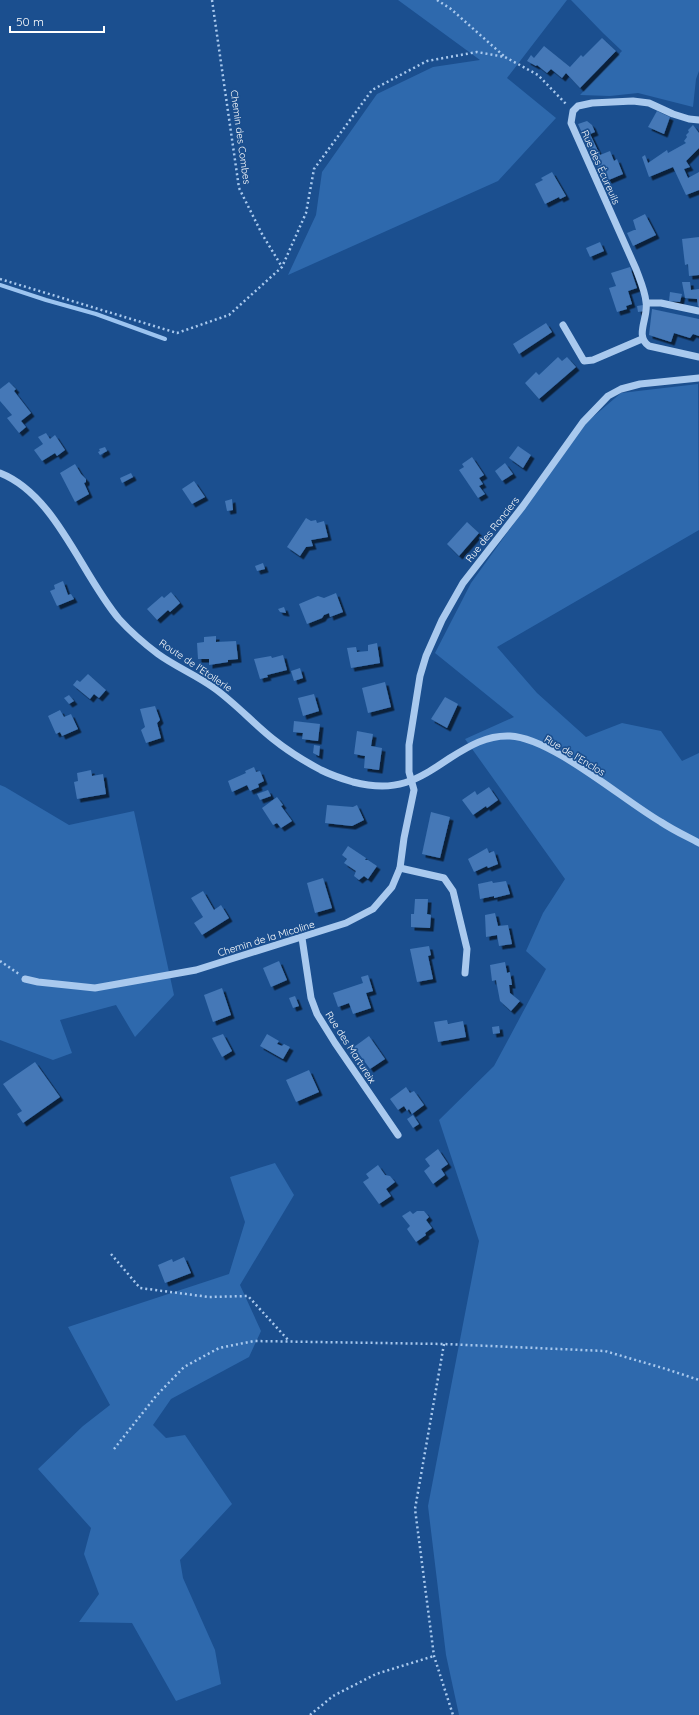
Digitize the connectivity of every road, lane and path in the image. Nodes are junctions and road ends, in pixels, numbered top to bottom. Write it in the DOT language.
graph roads {
  1 [pos="212,0"];
  2 [pos="437,0"];
  3 [pos="505,57"];
  4 [pos="573,111"];
  5 [pos="699,120"];
  6 [pos="282,267"];
  7 [pos="0,279"];
  8 [pos="647,303"];
  9 [pos="699,312"];
  10 [pos="563,324"];
  11 [pos="642,339"];
  12 [pos="699,356"];
  13 [pos="699,378"];
  14 [pos="0,473"];
  15 [pos="412,781"];
  16 [pos="699,843"];
  17 [pos="400,868"];
  18 [pos="302,938"];
  19 [pos="0,961"];
  20 [pos="464,972"];
  21 [pos="26,979"];
  22 [pos="398,1135"];
  23 [pos="111,1254"];
  24 [pos="290,1341"];
  25 [pos="444,1344"];
  26 [pos="699,1380"];
  27 [pos="114,1449"];
  28 [pos="434,1656"];
  29 [pos="310,1715"];
  30 [pos="453,1715"];
  1 -- 6 [label="path, Chemin des Combes"];
  2 -- 3 [label="path"];
  3 -- 4 [label="path"];
  3 -- 6 [label="path"];
  4 -- 5 [label="street"];
  4 -- 8 [label="street, Rue des Écureuils"];
  6 -- 7 [label="path"];
  8 -- 9 [label="street"];
  8 -- 11 [label="street"];
  10 -- 11 [label="street"];
  11 -- 12 [label="street"];
  13 -- 15 [label="street, Rue des Ronciers"];
  14 -- 15 [label="street, Route de l'Etoilerie"];
  15 -- 16 [label="street, Rue de l'Enclos"];
  15 -- 17 [label="street, Chemin de la Micoline"];
  17 -- 18 [label="street, Chemin de la Micoline"];
  17 -- 20 [label="street"];
  18 -- 21 [label="street, Chemin de la Micoline"];
  18 -- 22 [label="street, Rue des Martureix"];
  19 -- 21 [label="path"];
  23 -- 24 [label="path"];
  24 -- 25 [label="path"];
  24 -- 27 [label="path"];
  25 -- 26 [label="path"];
  25 -- 28 [label="path"];
  28 -- 29 [label="path"];
  28 -- 30 [label="path"];
}
